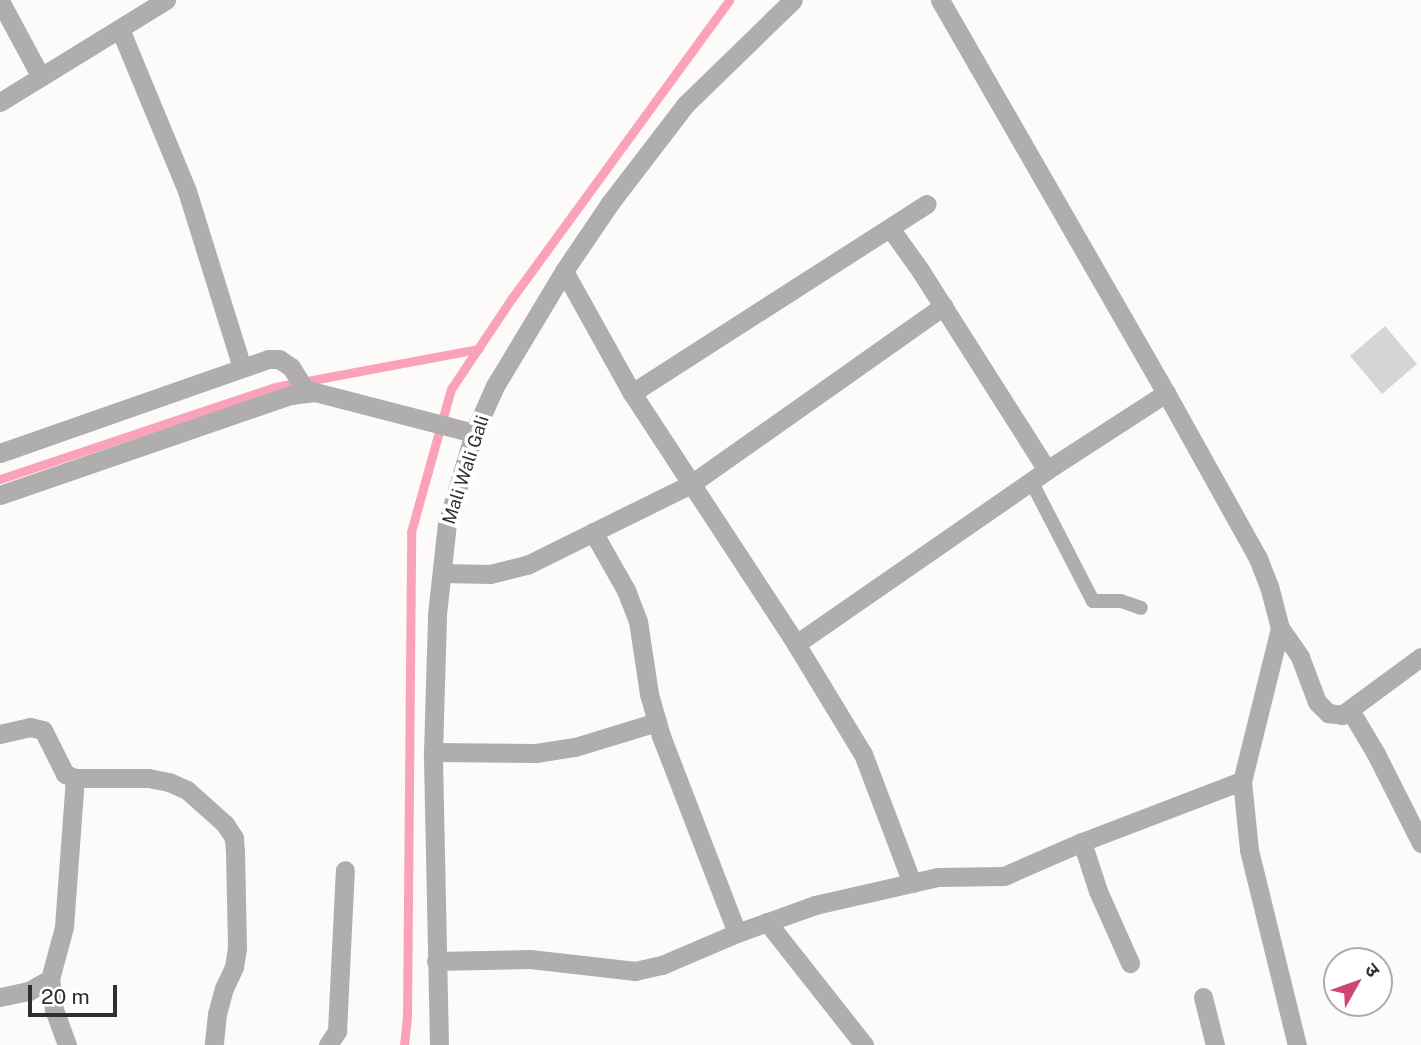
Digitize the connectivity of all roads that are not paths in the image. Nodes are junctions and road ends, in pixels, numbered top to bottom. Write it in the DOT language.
graph roads {
  1 [pos="166,0"];
  2 [pos="793,0"];
  3 [pos="940,0"];
  4 [pos="0,1"];
  5 [pos="120,29"];
  6 [pos="41,77"];
  7 [pos="0,102"];
  8 [pos="926,204"];
  9 [pos="890,228"];
  10 [pos="564,271"];
  11 [pos="943,306"];
  12 [pos="242,368"];
  13 [pos="309,390"];
  14 [pos="632,393"];
  15 [pos="1166,393"];
  16 [pos="474,433"];
  17 [pos="0,453"];
  18 [pos="1039,475"];
  19 [pos="691,484"];
  20 [pos="0,495"];
  21 [pos="593,532"];
  22 [pos="442,573"];
  23 [pos="1141,608"];
  24 [pos="1280,628"];
  25 [pos="796,644"];
  26 [pos="1421,657"];
  27 [pos="1350,710"];
  28 [pos="657,722"];
  29 [pos="0,734"];
  30 [pos="433,752"];
  31 [pos="75,778"];
  32 [pos="1242,780"];
  33 [pos="1082,842"];
  34 [pos="1421,843"];
  35 [pos="345,870"];
  36 [pos="912,883"];
  37 [pos="767,922"];
  38 [pos="737,933"];
  39 [pos="436,961"];
  40 [pos="1130,963"];
  41 [pos="50,979"];
  42 [pos="0,997"];
  43 [pos="1203,998"];
  44 [pos="67,1045"];
  45 [pos="214,1045"];
  46 [pos="328,1045"];
  47 [pos="439,1045"];
  48 [pos="863,1045"];
  49 [pos="1215,1045"];
  50 [pos="1297,1045"];
  1 -- 5 [label="street"];
  2 -- 10 [label="street, Mali Wali Gali"];
  3 -- 15 [label="street"];
  4 -- 6 [label="street"];
  5 -- 6 [label="street"];
  5 -- 12 [label="street"];
  6 -- 7 [label="street"];
  8 -- 9 [label="street"];
  9 -- 11 [label="street"];
  9 -- 14 [label="street"];
  10 -- 14 [label="street"];
  10 -- 16 [label="street, Mali Wali Gali"];
  11 -- 18 [label="street"];
  11 -- 19 [label="street"];
  12 -- 13 [label="street"];
  12 -- 17 [label="street"];
  13 -- 16 [label="street"];
  13 -- 20 [label="street"];
  14 -- 19 [label="street"];
  15 -- 18 [label="street"];
  15 -- 24 [label="street"];
  16 -- 22 [label="street, Mali Wali Gali"];
  18 -- 23 [label="lane"];
  18 -- 25 [label="street"];
  19 -- 21 [label="street"];
  19 -- 25 [label="street"];
  21 -- 22 [label="street"];
  21 -- 28 [label="street"];
  22 -- 30 [label="street, Mali Wali Gali"];
  24 -- 27 [label="street"];
  24 -- 32 [label="street"];
  25 -- 36 [label="street"];
  26 -- 27 [label="street"];
  27 -- 34 [label="street"];
  28 -- 30 [label="street"];
  28 -- 38 [label="street"];
  29 -- 31 [label="street"];
  30 -- 39 [label="street, Mali Wali Gali"];
  31 -- 41 [label="street"];
  31 -- 45 [label="street"];
  32 -- 33 [label="street"];
  32 -- 50 [label="street"];
  33 -- 36 [label="street"];
  33 -- 40 [label="street"];
  35 -- 46 [label="street"];
  36 -- 37 [label="street"];
  37 -- 38 [label="street"];
  37 -- 48 [label="street"];
  38 -- 39 [label="street"];
  39 -- 47 [label="street, Mali Wali Gali"];
  41 -- 42 [label="street"];
  41 -- 44 [label="street"];
  43 -- 49 [label="street"];
}
